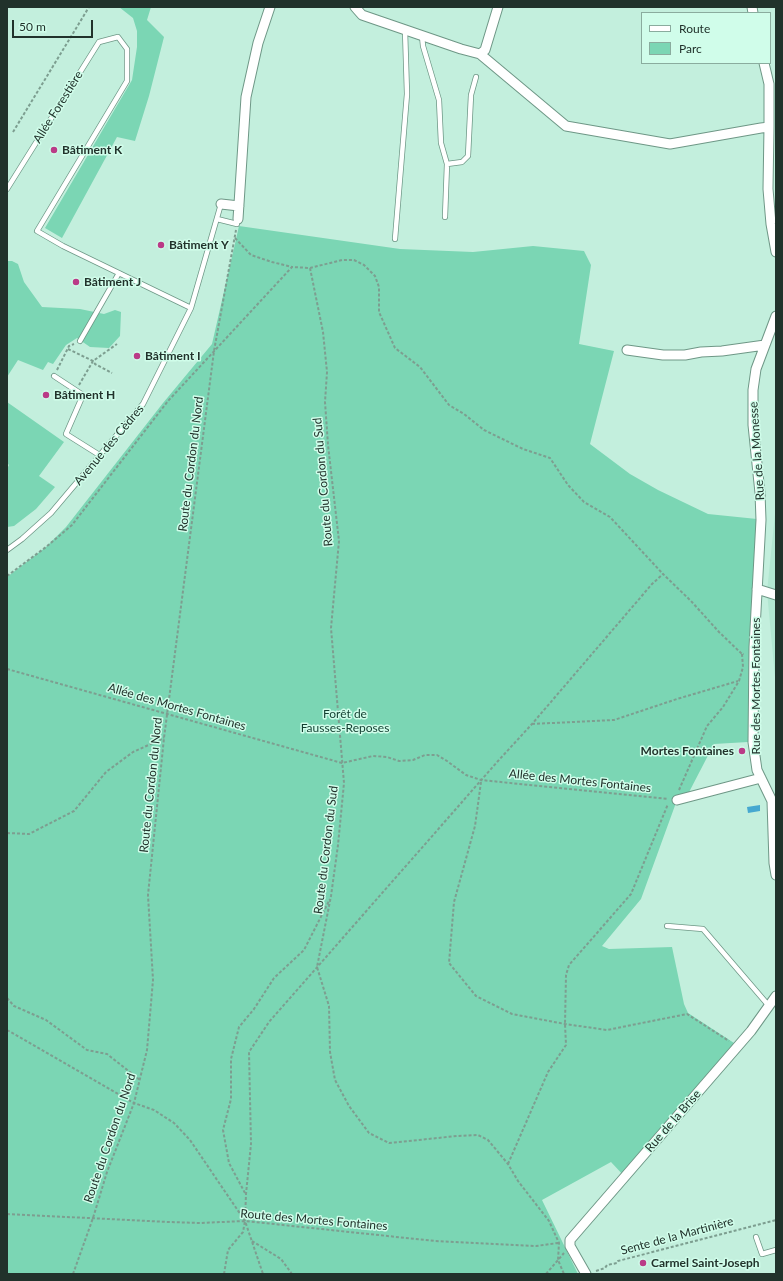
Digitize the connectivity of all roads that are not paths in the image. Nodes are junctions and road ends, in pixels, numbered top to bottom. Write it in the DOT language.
graph roads {
  1 [pos="270,7"];
  2 [pos="355,7"];
  3 [pos="498,7"];
  4 [pos="405,30"];
  5 [pos="422,36"];
  6 [pos="480,54"];
  7 [pos="764,64"];
  8 [pos="476,78"];
  9 [pos="769,127"];
  10 [pos="447,164"];
  11 [pos="7,190"];
  12 [pos="221,204"];
  13 [pos="239,206"];
  14 [pos="445,217"];
  15 [pos="217,219"];
  16 [pos="237,221"];
  17 [pos="395,239"];
  18 [pos="776,252"];
  19 [pos="118,272"];
  20 [pos="191,308"];
  21 [pos="776,316"];
  22 [pos="80,341"];
  23 [pos="764,345"];
  24 [pos="627,350"];
  25 [pos="54,376"];
  26 [pos="100,456"];
  27 [pos="7,550"];
  28 [pos="757,589"];
  29 [pos="776,596"];
  30 [pos="761,778"];
  31 [pos="673,799"];
  32 [pos="776,875"];
  33 [pos="666,926"];
  34 [pos="776,996"];
  35 [pos="770,1006"];
  36 [pos="756,1237"];
  37 [pos="776,1250"];
  38 [pos="586,1274"];
  1 -- 13 [label="street"];
  2 -- 4 [label="street"];
  3 -- 6 [label="street"];
  4 -- 5 [label="street"];
  4 -- 17 [label="lane"];
  5 -- 6 [label="street"];
  5 -- 10 [label="lane"];
  6 -- 9 [label="street"];
  7 -- 9 [label="street"];
  8 -- 10 [label="lane"];
  9 -- 18 [label="street"];
  10 -- 14 [label="lane"];
  11 -- 19 [label="lane, Allée Forestière"];
  12 -- 13 [label="street"];
  12 -- 15 [label="lane, Avenue des Cèdres"];
  13 -- 16 [label="street"];
  15 -- 16 [label="lane"];
  15 -- 20 [label="lane, Avenue des Cèdres"];
  19 -- 20 [label="lane"];
  19 -- 22 [label="lane"];
  20 -- 26 [label="lane, Avenue des Cèdres"];
  21 -- 23 [label="street, Rue de la Monesse"];
  23 -- 24 [label="street"];
  23 -- 28 [label="street, Rue de la Monesse"];
  25 -- 26 [label="lane"];
  26 -- 27 [label="lane, Avenue des Cèdres"];
  28 -- 29 [label="street"];
  28 -- 30 [label="street, Rue des Mortes Fontaines"];
  30 -- 31 [label="street"];
  30 -- 32 [label="street, Rue des Mortes Fontaines"];
  33 -- 35 [label="lane"];
  34 -- 35 [label="street, Rue de la Brise"];
  35 -- 38 [label="street, Rue de la Brise"];
  36 -- 37 [label="lane"];
}
